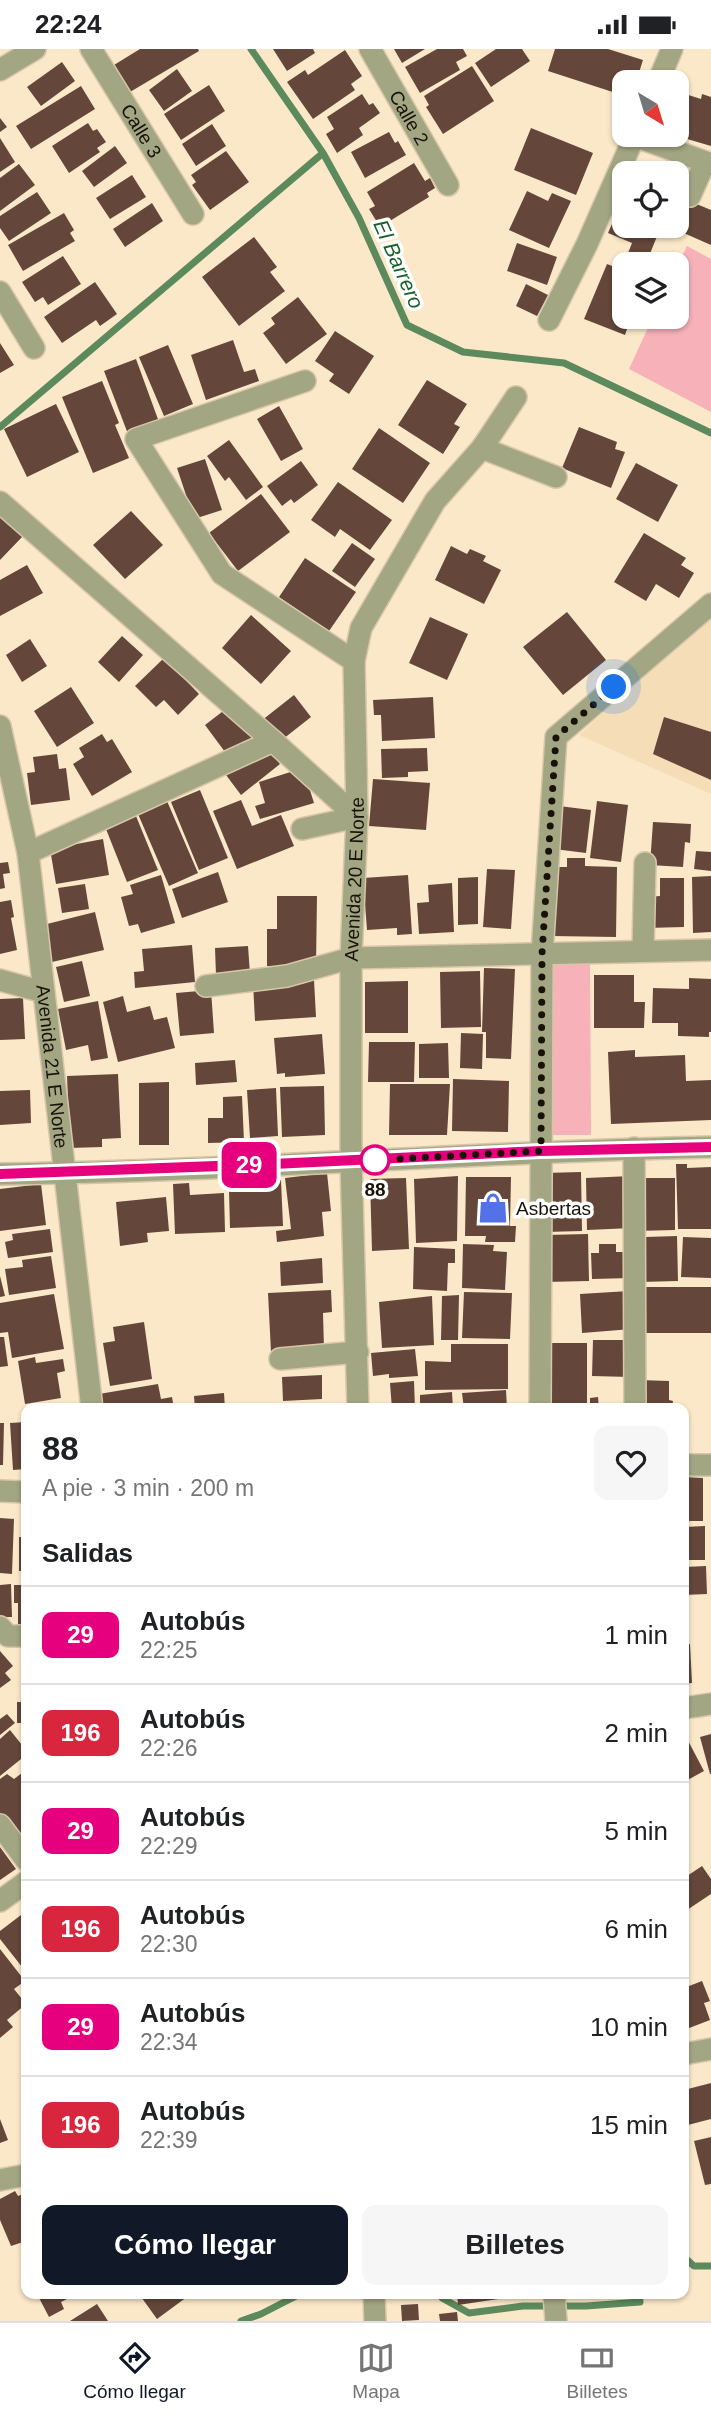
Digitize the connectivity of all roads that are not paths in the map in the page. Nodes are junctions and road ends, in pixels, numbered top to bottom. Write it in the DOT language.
graph roads {
  1 [pos="35,49"];
  2 [pos="91,49"];
  3 [pos="370,49"];
  4 [pos="672,49"];
  5 [pos="663,70"];
  6 [pos="0,71"];
  7 [pos="629,147"];
  8 [pos="666,147"];
  9 [pos="708,163"];
  10 [pos="448,184"];
  11 [pos="690,196"];
  12 [pos="193,214"];
  13 [pos="0,292"];
  14 [pos="549,320"];
  15 [pos="34,348"];
  16 [pos="305,381"];
  17 [pos="516,397"];
  18 [pos="482,448"];
  19 [pos="556,477"];
  20 [pos="0,502"];
  21 [pos="711,604"];
  22 [pos="354,661"];
  23 [pos="0,726"];
  24 [pos="274,741"];
  25 [pos="357,817"];
  26 [pos="302,829"];
  27 [pos="28,853"];
  28 [pos="645,863"];
  29 [pos="711,950"];
  30 [pos="643,951"];
  31 [pos="542,954"];
  32 [pos="351,958"];
  33 [pos="0,980"];
  34 [pos="206,986"];
  35 [pos="43,992"];
  36 [pos="711,1147"];
  37 [pos="634,1149"];
  38 [pos="541,1151"];
  39 [pos="351,1161"];
  40 [pos="65,1173"];
  41 [pos="0,1174"];
  42 [pos="358,1352"];
  43 [pos="279,1359"];
  44 [pos="91,1403"];
  45 [pos="358,1403"];
  46 [pos="540,1403"];
  47 [pos="635,1403"];
  48 [pos="689,1465"];
  49 [pos="711,1465"];
  50 [pos="0,1491"];
  51 [pos="21,1492"];
  52 [pos="0,1626"];
  53 [pos="21,1636"];
  54 [pos="711,1704"];
  55 [pos="689,1707"];
  56 [pos="0,1825"];
  57 [pos="21,1853"];
  58 [pos="21,1886"];
  59 [pos="0,1901"];
  60 [pos="711,2049"];
  61 [pos="689,2053"];
  62 [pos="21,2176"];
  63 [pos="0,2180"];
  64 [pos="374,2299"];
  65 [pos="554,2299"];
  66 [pos="375,2321"];
  67 [pos="556,2321"];
  1 -- 6 [label="street"];
  2 -- 12 [label="street, Calle 3"];
  3 -- 10 [label="street, Calle 2"];
  4 -- 5 [label="street"];
  7 -- 14 [label="street"];
  8 -- 9 [label="street"];
  9 -- 11 [label="street"];
  13 -- 15 [label="street"];
  16 -- 22 [label="street"];
  17 -- 18 [label="street, Avenida 20 E Norte"];
  18 -- 19 [label="street"];
  18 -- 22 [label="street, Avenida 20 E Norte"];
  20 -- 24 [label="street"];
  21 -- 31 [label="street"];
  22 -- 25 [label="street, Avenida 20 E Norte"];
  23 -- 27 [label="street, Avenida 21 E Norte"];
  24 -- 25 [label="street"];
  24 -- 27 [label="street"];
  25 -- 26 [label="street"];
  25 -- 32 [label="street, Avenida 20 E Norte"];
  27 -- 35 [label="street, Avenida 21 E Norte"];
  28 -- 30 [label="street"];
  29 -- 30 [label="street"];
  30 -- 31 [label="street"];
  31 -- 32 [label="street"];
  31 -- 38 [label="street"];
  32 -- 34 [label="street"];
  32 -- 39 [label="street, Avenida 20 E Norte"];
  33 -- 35 [label="street"];
  35 -- 40 [label="street, Avenida 21 E Norte"];
  36 -- 37 [label="street"];
  37 -- 38 [label="street"];
  37 -- 47 [label="street"];
  38 -- 39 [label="street"];
  38 -- 46 [label="street"];
  39 -- 40 [label="street"];
  39 -- 42 [label="street, Avenida 20 E Norte"];
  40 -- 41 [label="street"];
  40 -- 44 [label="street, Avenida 21 E Norte"];
  42 -- 43 [label="street"];
  42 -- 45 [label="street, Avenida 20 E Norte"];
  48 -- 49 [label="street"];
  50 -- 51 [label="street"];
  52 -- 53 [label="street"];
  54 -- 55 [label="street"];
  56 -- 57 [label="street"];
  58 -- 59 [label="street"];
  60 -- 61 [label="street"];
  62 -- 63 [label="street"];
  64 -- 66 [label="street"];
  65 -- 67 [label="street"];
}
